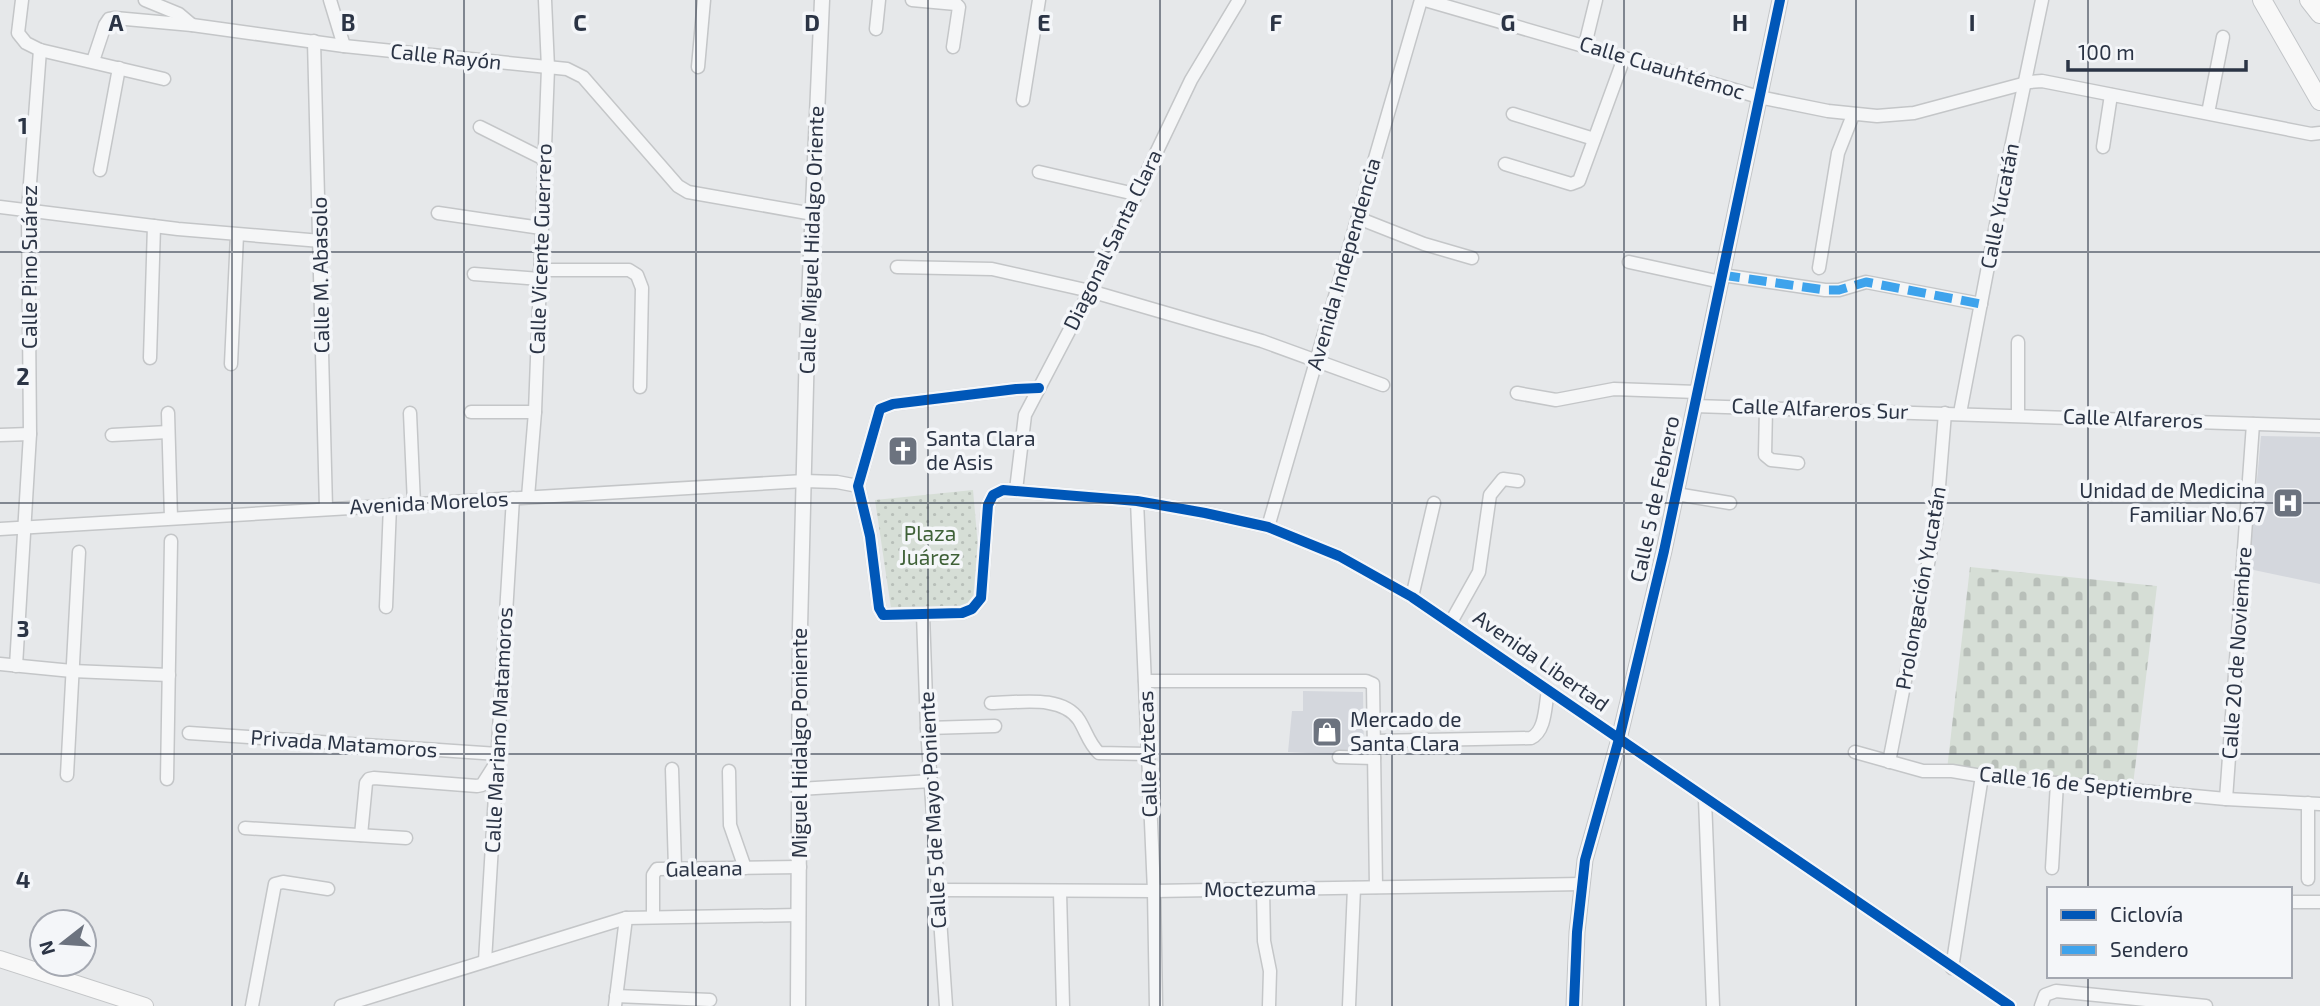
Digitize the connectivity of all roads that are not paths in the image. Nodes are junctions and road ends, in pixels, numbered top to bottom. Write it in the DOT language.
graph roads {
  1 [pos="22,0"];
  2 [pos="145,0"];
  3 [pos="330,0"];
  4 [pos="545,0"];
  5 [pos="704,0"];
  6 [pos="822,0"];
  7 [pos="879,0"];
  8 [pos="912,0"];
  9 [pos="1039,0"];
  10 [pos="1239,0"];
  11 [pos="1423,0"];
  12 [pos="1596,0"];
  13 [pos="1780,0"];
  14 [pos="2042,0"];
  15 [pos="2262,0"];
  16 [pos="2308,0"];
  17 [pos="2320,14"];
  18 [pos="192,25"];
  19 [pos="876,29"];
  20 [pos="2223,37"];
  21 [pos="314,41"];
  22 [pos="344,46"];
  23 [pos="1585,46"];
  24 [pos="953,47"];
  25 [pos="40,50"];
  26 [pos="1624,58"];
  27 [pos="93,61"];
  28 [pos="698,67"];
  29 [pos="119,68"];
  30 [pos="548,68"];
  31 [pos="163,79"];
  32 [pos="2025,83"];
  33 [pos="2111,95"];
  34 [pos="1759,97"];
  35 [pos="1023,100"];
  36 [pos="2320,101"];
  37 [pos="2208,113"];
  38 [pos="1513,114"];
  39 [pos="1853,115"];
  40 [pos="480,127"];
  41 [pos="2320,134"];
  42 [pos="1594,139"];
  43 [pos="2103,147"];
  44 [pos="544,159"];
  45 [pos="1505,164"];
  46 [pos="100,170"];
  47 [pos="1039,172"];
  48 [pos="1135,194"];
  49 [pos="0,207"];
  50 [pos="28,210"];
  51 [pos="438,213"];
  52 [pos="813,214"];
  53 [pos="1357,218"];
  54 [pos="155,226"];
  55 [pos="541,228"];
  56 [pos="237,235"];
  57 [pos="321,241"];
  58 [pos="1472,258"];
  59 [pos="1629,262"];
  60 [pos="897,267"];
  61 [pos="1819,268"];
  62 [pos="474,274"];
  63 [pos="540,274"];
  64 [pos="1722,279"];
  65 [pos="1090,291"];
  66 [pos="1981,304"];
  67 [pos="2018,342"];
  68 [pos="150,358"];
  69 [pos="1317,359"];
  70 [pos="230,364"];
  71 [pos="1383,385"];
  72 [pos="640,387"];
  73 [pos="1039,388"];
  74 [pos="1517,393"];
  75 [pos="1695,399"];
  76 [pos="1766,408"];
  77 [pos="471,412"];
  78 [pos="534,412"];
  79 [pos="168,413"];
  80 [pos="410,413"];
  81 [pos="1945,413"];
  82 [pos="1960,413"];
  83 [pos="2018,415"];
  84 [pos="2253,424"];
  85 [pos="2320,426"];
  86 [pos="168,432"];
  87 [pos="30,434"];
  88 [pos="0,435"];
  89 [pos="112,435"];
  90 [pos="1798,463"];
  91 [pos="804,481"];
  92 [pos="1518,481"];
  93 [pos="858,486"];
  94 [pos="1016,490"];
  95 [pos="1676,494"];
  96 [pos="513,498"];
  97 [pos="528,498"];
  98 [pos="1137,501"];
  99 [pos="1434,503"];
  100 [pos="1730,503"];
  101 [pos="414,504"];
  102 [pos="390,505"];
  103 [pos="326,508"];
  104 [pos="171,518"];
  105 [pos="25,527"];
  106 [pos="1268,527"];
  107 [pos="0,529"];
  108 [pos="171,541"];
  109 [pos="79,552"];
  110 [pos="1412,597"];
  111 [pos="386,607"];
  112 [pos="923,614"];
  113 [pos="1451,622"];
  114 [pos="0,664"];
  115 [pos="16,666"];
  116 [pos="72,671"];
  117 [pos="169,675"];
  118 [pos="1145,681"];
  119 [pos="1548,691"];
  120 [pos="990,703"];
  121 [pos="995,726"];
  122 [pos="927,728"];
  123 [pos="189,733"];
  124 [pos="1619,739"];
  125 [pos="1374,741"];
  126 [pos="1855,752"];
  127 [pos="1147,754"];
  128 [pos="498,757"];
  129 [pos="1339,757"];
  130 [pos="1374,758"];
  131 [pos="1889,762"];
  132 [pos="672,769"];
  133 [pos="729,771"];
  134 [pos="67,775"];
  135 [pos="1982,776"];
  136 [pos="167,779"];
  137 [pos="931,780"];
  138 [pos="2057,783"];
  139 [pos="799,789"];
  140 [pos="1705,799"];
  141 [pos="2226,799"];
  142 [pos="2314,804"];
  143 [pos="245,828"];
  144 [pos="361,835"];
  145 [pos="406,838"];
  146 [pos="800,867"];
  147 [pos="2052,868"];
  148 [pos="675,869"];
  149 [pos="745,869"];
  150 [pos="2308,878"];
  151 [pos="1582,884"];
  152 [pos="1376,887"];
  153 [pos="1354,888"];
  154 [pos="328,889"];
  155 [pos="1263,889"];
  156 [pos="937,890"];
  157 [pos="1154,891"];
  158 [pos="1060,892"];
  159 [pos="2292,902"];
  160 [pos="2320,902"];
  161 [pos="799,915"];
  162 [pos="626,918"];
  163 [pos="653,918"];
  164 [pos="0,959"];
  165 [pos="485,961"];
  166 [pos="1952,968"];
  167 [pos="710,1000"];
  168 [pos="615,1001"];
  169 [pos="140,1005"];
  170 [pos="252,1006"];
  171 [pos="341,1006"];
  172 [pos="798,1006"];
  173 [pos="946,1006"];
  174 [pos="1063,1006"];
  175 [pos="1156,1006"];
  176 [pos="1269,1006"];
  177 [pos="1349,1006"];
  178 [pos="1574,1006"];
  179 [pos="1713,1006"];
  180 [pos="2010,1006"];
  181 [pos="2041,1006"];
  182 [pos="2206,1006"];
  1 -- 25 [label="street"];
  2 -- 18 [label="street, Calle Rayón"];
  3 -- 22 [label="street"];
  4 -- 30 [label="street, Calle Vicente Guerrero"];
  5 -- 28 [label="street"];
  6 -- 52 [label="street, Calle Miguel Hidalgo Oriente"];
  7 -- 19 [label="street"];
  8 -- 24 [label="street"];
  9 -- 35 [label="street"];
  10 -- 48 [label="street, Diagonal Santa Clara"];
  11 -- 23 [label="street, Calle Cuauhtémoc"];
  11 -- 53 [label="street, Avenida Independencia"];
  12 -- 23 [label="street"];
  13 -- 34 [label="street, Calle 5 de Febrero"];
  14 -- 32 [label="street, Calle Yucatán"];
  15 -- 36 [label="main road"];
  16 -- 17 [label="main road"];
  18 -- 21 [label="street, Calle Rayón"];
  18 -- 27 [label="street, Calle Rayón"];
  20 -- 37 [label="street"];
  21 -- 22 [label="street, Calle Rayón"];
  21 -- 57 [label="street, Calle M. Abasolo"];
  22 -- 30 [label="street, Calle Rayón"];
  23 -- 26 [label="street, Calle Cuauhtémoc"];
  25 -- 27 [label="street"];
  25 -- 50 [label="street, Calle Pino Suárez"];
  26 -- 34 [label="street, Calle Cuauhtémoc"];
  26 -- 42 [label="street"];
  27 -- 29 [label="street"];
  29 -- 31 [label="street"];
  29 -- 46 [label="street"];
  30 -- 44 [label="street, Calle Vicente Guerrero"];
  30 -- 52 [label="street, Calle Rayón"];
  32 -- 33 [label="street, Calle Cuauhtémoc"];
  32 -- 39 [label="street, Calle Cuauhtémoc"];
  32 -- 66 [label="street, Calle Yucatán"];
  33 -- 37 [label="street, Calle Cuauhtémoc"];
  33 -- 43 [label="street"];
  34 -- 39 [label="street, Calle Cuauhtémoc"];
  34 -- 64 [label="street, Calle 5 de Febrero"];
  37 -- 41 [label="street, Calle Cuauhtémoc"];
  38 -- 42 [label="street"];
  39 -- 61 [label="street"];
  40 -- 44 [label="street"];
  42 -- 45 [label="street"];
  44 -- 55 [label="street, Calle Vicente Guerrero"];
  47 -- 48 [label="street"];
  48 -- 65 [label="street, Diagonal Santa Clara"];
  49 -- 50 [label="street"];
  50 -- 54 [label="street"];
  50 -- 87 [label="street, Calle Pino Suárez"];
  51 -- 55 [label="street"];
  52 -- 91 [label="street, Calle Miguel Hidalgo Oriente"];
  53 -- 58 [label="street"];
  53 -- 69 [label="street, Avenida Independencia"];
  54 -- 56 [label="street"];
  54 -- 68 [label="street"];
  55 -- 63 [label="street, Calle Vicente Guerrero"];
  56 -- 57 [label="street"];
  56 -- 70 [label="street"];
  57 -- 103 [label="street, Calle M. Abasolo"];
  59 -- 64 [label="street"];
  60 -- 65 [label="street"];
  62 -- 63 [label="street"];
  63 -- 72 [label="street"];
  63 -- 78 [label="street, Calle Vicente Guerrero"];
  64 -- 66 [label="street"];
  64 -- 75 [label="street, Calle 5 de Febrero"];
  65 -- 69 [label="street"];
  65 -- 73 [label="street, Diagonal Santa Clara"];
  66 -- 82 [label="street, Calle Yucatán"];
  67 -- 83 [label="street"];
  69 -- 71 [label="street"];
  69 -- 106 [label="street, Avenida Independencia"];
  73 -- 93 [label="street"];
  73 -- 94 [label="street, Diagonal Santa Clara"];
  74 -- 75 [label="street, Calle Alfareros Sur"];
  75 -- 76 [label="street, Calle Alfareros Sur"];
  75 -- 95 [label="street, Calle 5 de Febrero"];
  76 -- 81 [label="street, Calle Alfareros Sur"];
  76 -- 90 [label="street"];
  77 -- 78 [label="street"];
  78 -- 97 [label="street, Calle Vicente Guerrero"];
  79 -- 86 [label="street"];
  80 -- 101 [label="street"];
  81 -- 82 [label="street, Calle Alfareros"];
  81 -- 131 [label="street, Prolongación Yucatán"];
  82 -- 83 [label="street, Calle Alfareros"];
  83 -- 84 [label="street, Calle Alfareros"];
  84 -- 85 [label="street, Calle Alfareros"];
  84 -- 141 [label="street, Calle 20 de Noviembre"];
  86 -- 89 [label="street"];
  86 -- 104 [label="street"];
  87 -- 88 [label="street"];
  87 -- 105 [label="street, Calle Pino Suárez"];
  91 -- 93 [label="street, Avenida Morelos"];
  91 -- 97 [label="street, Avenida Morelos"];
  91 -- 139 [label="street, Miguel Hidalgo Poniente"];
  92 -- 113 [label="street"];
  93 -- 112 [label="street"];
  94 -- 98 [label="street, Avenida Libertad"];
  94 -- 112 [label="street, Avenida Libertad"];
  95 -- 100 [label="street"];
  95 -- 124 [label="street, Calle 5 de Febrero"];
  96 -- 97 [label="street, Avenida Morelos"];
  96 -- 101 [label="street, Avenida Morelos"];
  96 -- 128 [label="street, Calle Mariano Matamoros"];
  98 -- 106 [label="street, Avenida Libertad"];
  98 -- 118 [label="street, Calle Aztecas"];
  99 -- 110 [label="street"];
  101 -- 102 [label="street, Avenida Morelos"];
  102 -- 103 [label="street, Avenida Morelos"];
  102 -- 111 [label="street"];
  103 -- 104 [label="street, Avenida Morelos"];
  104 -- 105 [label="street, Avenida Morelos"];
  105 -- 107 [label="street, Avenida Morelos"];
  105 -- 115 [label="street, Calle Pino Suárez"];
  106 -- 110 [label="street, Avenida Libertad"];
  108 -- 117 [label="street"];
  109 -- 116 [label="street"];
  110 -- 113 [label="street, Avenida Libertad"];
  112 -- 122 [label="street, Calle 5 de Mayo Poniente"];
  113 -- 119 [label="street, Avenida Libertad"];
  114 -- 115 [label="street"];
  115 -- 116 [label="street"];
  116 -- 117 [label="street"];
  116 -- 134 [label="street"];
  117 -- 136 [label="street"];
  118 -- 125 [label="street"];
  118 -- 127 [label="street, Calle Aztecas"];
  119 -- 124 [label="street, Avenida Libertad"];
  119 -- 125 [label="street"];
  120 -- 127 [label="street"];
  121 -- 122 [label="street"];
  122 -- 137 [label="street, Calle 5 de Mayo Poniente"];
  123 -- 128 [label="street, Privada Matamoros"];
  124 -- 140 [label="street, Avenida Libertad"];
  124 -- 151 [label="street, Calle 5 de Febrero"];
  125 -- 130 [label="street"];
  126 -- 131 [label="street, Calle 16 de Septiembre"];
  127 -- 157 [label="street, Calle Aztecas"];
  128 -- 144 [label="street"];
  128 -- 165 [label="street, Calle Mariano Matamoros"];
  129 -- 130 [label="street"];
  130 -- 152 [label="street"];
  131 -- 135 [label="street, Calle 16 de Septiembre"];
  132 -- 148 [label="street"];
  133 -- 149 [label="street"];
  135 -- 138 [label="street, Calle 16 de Septiembre"];
  135 -- 166 [label="street"];
  137 -- 139 [label="street"];
  137 -- 156 [label="street, Calle 5 de Mayo Poniente"];
  138 -- 141 [label="street, Calle 16 de Septiembre"];
  138 -- 147 [label="street"];
  139 -- 146 [label="street, Miguel Hidalgo Poniente"];
  140 -- 166 [label="street, Avenida Libertad"];
  140 -- 179 [label="street"];
  141 -- 142 [label="street, Calle 16 de Septiembre"];
  142 -- 150 [label="street"];
  143 -- 144 [label="street"];
  144 -- 145 [label="street"];
  146 -- 149 [label="street, Galeana"];
  146 -- 161 [label="street, Miguel Hidalgo Poniente"];
  148 -- 149 [label="street, Galeana"];
  148 -- 163 [label="street, Galeana"];
  151 -- 152 [label="street, Moctezuma"];
  151 -- 178 [label="street, Calle 5 de Febrero"];
  152 -- 153 [label="street, Moctezuma"];
  153 -- 155 [label="street, Moctezuma"];
  153 -- 177 [label="street"];
  154 -- 170 [label="street"];
  155 -- 157 [label="street, Moctezuma"];
  155 -- 176 [label="street"];
  156 -- 158 [label="street, Moctezuma"];
  156 -- 173 [label="street, Calle 5 de Mayo Poniente"];
  157 -- 158 [label="street, Moctezuma"];
  157 -- 175 [label="street, Calle Aztecas"];
  158 -- 174 [label="street"];
  159 -- 160 [label="street"];
  161 -- 163 [label="street"];
  161 -- 172 [label="street, Miguel Hidalgo Poniente"];
  162 -- 163 [label="street"];
  162 -- 165 [label="street"];
  162 -- 168 [label="street"];
  164 -- 169 [label="main road"];
  165 -- 171 [label="street"];
  166 -- 180 [label="street, Avenida Libertad"];
  167 -- 168 [label="street"];
  181 -- 182 [label="street"];
}
